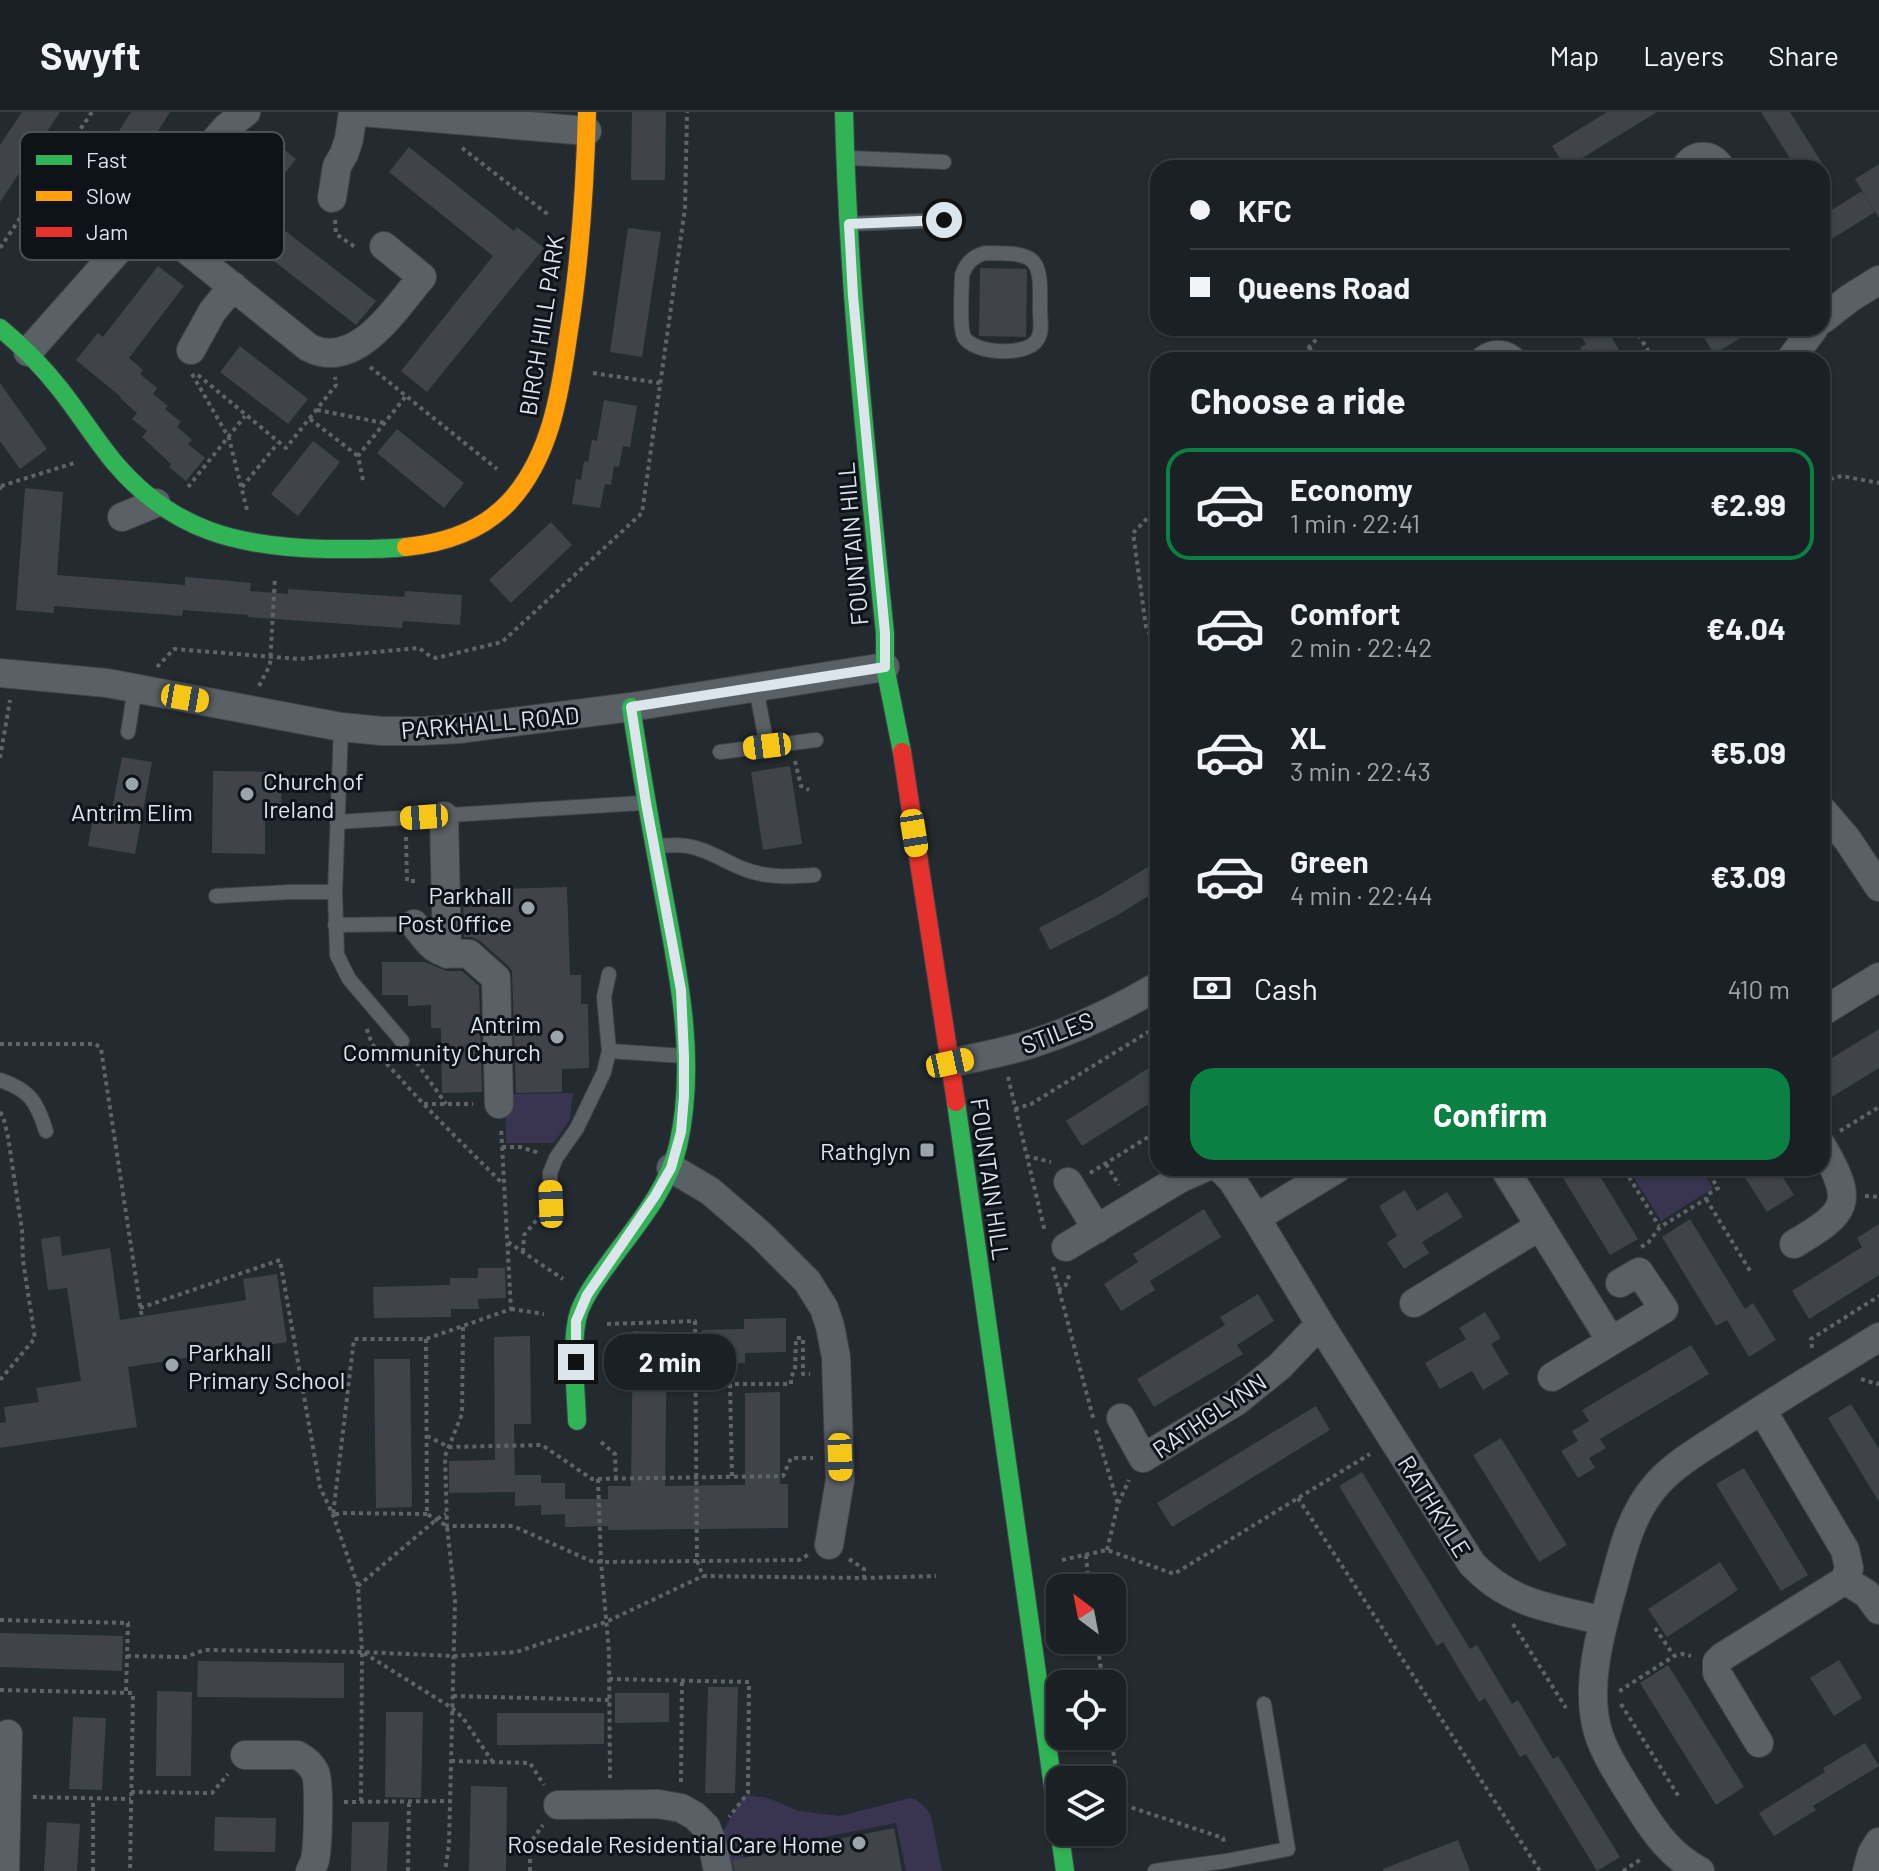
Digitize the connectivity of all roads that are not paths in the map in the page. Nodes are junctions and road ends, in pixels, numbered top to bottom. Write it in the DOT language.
graph roads {
  1 [pos="353,112"];
  2 [pos="362,112"];
  3 [pos="844,112"];
  4 [pos="239,114"];
  5 [pos="587,121"];
  6 [pos="223,132"];
  7 [pos="845,158"];
  8 [pos="1691,160"];
  9 [pos="1716,160"];
  10 [pos="944,162"];
  11 [pos="332,198"];
  12 [pos="944,220"];
  13 [pos="849,224"];
  14 [pos="384,246"];
  15 [pos="110,260"];
  16 [pos="200,260"];
  17 [pos="1879,280"];
  18 [pos="233,286"];
  19 [pos="1830,314"];
  20 [pos="0,328"];
  21 [pos="962,328"];
  22 [pos="191,350"];
  23 [pos="28,352"];
  24 [pos="162,507"];
  25 [pos="122,517"];
  26 [pos="885,667"];
  27 [pos="7,674"];
  28 [pos="135,688"];
  29 [pos="756,688"];
  30 [pos="631,707"];
  31 [pos="341,727"];
  32 [pos="128,732"];
  33 [pos="816,740"];
  34 [pos="767,746"];
  35 [pos="720,752"];
  36 [pos="646,803"];
  37 [pos="444,816"];
  38 [pos="1830,819"];
  39 [pos="337,822"];
  40 [pos="655,846"];
  41 [pos="814,875"];
  42 [pos="1879,887"];
  43 [pos="335,892"];
  44 [pos="216,896"];
  45 [pos="414,924"];
  46 [pos="335,925"];
  47 [pos="447,954"];
  48 [pos="609,974"];
  49 [pos="1879,977"];
  50 [pos="1150,990"];
  51 [pos="1830,1007"];
  52 [pos="402,1041"];
  53 [pos="609,1051"];
  54 [pos="684,1056"];
  55 [pos="950,1063"];
  56 [pos="0,1080"];
  57 [pos="499,1104"];
  58 [pos="46,1131"];
  59 [pos="1830,1147"];
  60 [pos="671,1168"];
  61 [pos="1066,1172"];
  62 [pos="1186,1176"];
  63 [pos="1228,1176"];
  64 [pos="1325,1176"];
  65 [pos="1509,1176"];
  66 [pos="551,1204"];
  67 [pos="1256,1218"];
  68 [pos="1540,1226"];
  69 [pos="1097,1229"];
  70 [pos="1794,1244"];
  71 [pos="1055,1251"];
  72 [pos="1620,1283"];
  73 [pos="1414,1303"];
  74 [pos="1320,1324"];
  75 [pos="1879,1337"];
  76 [pos="1611,1341"];
  77 [pos="1552,1377"];
  78 [pos="1762,1410"];
  79 [pos="1121,1418"];
  80 [pos="577,1421"];
  81 [pos="829,1545"];
  82 [pos="1845,1580"];
  83 [pos="1879,1608"];
  84 [pos="1604,1621"];
  85 [pos="1264,1704"];
  86 [pos="8,1734"];
  87 [pos="1759,1743"];
  88 [pos="245,1755"];
  89 [pos="558,1805"];
  90 [pos="1879,1842"];
  91 [pos="5,1871"];
  92 [pos="310,1871"];
  93 [pos="718,1871"];
  94 [pos="1065,1871"];
  95 [pos="1155,1871"];
  96 [pos="1700,1871"];
  97 [pos="1867,1871"];
  1 -- 11 [label="street"];
  2 -- 5 [label="street"];
  3 -- 7 [label="street, FOUNTAIN HILL"];
  4 -- 6 [label="street"];
  5 -- 24 [label="street, BIRCH HILL PARK"];
  7 -- 10 [label="lane"];
  7 -- 13 [label="street, FOUNTAIN HILL"];
  8 -- 9 [label="street"];
  12 -- 13 [label="lane"];
  13 -- 26 [label="street, FOUNTAIN HILL"];
  14 -- 18 [label="street"];
  15 -- 23 [label="street"];
  16 -- 18 [label="street"];
  17 -- 19 [label="street"];
  18 -- 22 [label="street"];
  20 -- 23 [label="street, BIRCH HILL PARK"];
  21 -- 21 [label="lane"];
  23 -- 24 [label="street, BIRCH HILL PARK"];
  24 -- 25 [label="street"];
  26 -- 29 [label="street, PARKHALL ROAD"];
  26 -- 55 [label="street, FOUNTAIN HILL"];
  27 -- 28 [label="street, PARKHALL ROAD"];
  28 -- 31 [label="street, PARKHALL ROAD"];
  28 -- 32 [label="lane"];
  29 -- 30 [label="street, PARKHALL ROAD"];
  29 -- 34 [label="lane"];
  30 -- 31 [label="street, PARKHALL ROAD"];
  30 -- 36 [label="street"];
  31 -- 39 [label="lane"];
  33 -- 34 [label="lane"];
  34 -- 35 [label="lane"];
  36 -- 37 [label="lane"];
  36 -- 40 [label="street"];
  37 -- 39 [label="lane"];
  37 -- 47 [label="street"];
  38 -- 42 [label="street"];
  39 -- 43 [label="lane"];
  40 -- 41 [label="lane"];
  40 -- 54 [label="street"];
  43 -- 44 [label="lane"];
  43 -- 46 [label="lane"];
  45 -- 46 [label="lane"];
  45 -- 47 [label="street"];
  46 -- 52 [label="lane"];
  47 -- 57 [label="street"];
  48 -- 53 [label="lane"];
  49 -- 51 [label="street"];
  50 -- 55 [label="street, STILES"];
  53 -- 54 [label="lane"];
  53 -- 66 [label="lane"];
  54 -- 60 [label="street"];
  55 -- 94 [label="street, FOUNTAIN HILL"];
  56 -- 58 [label="lane"];
  59 -- 70 [label="street"];
  60 -- 80 [label="street"];
  60 -- 81 [label="street"];
  61 -- 69 [label="street"];
  62 -- 69 [label="street"];
  63 -- 67 [label="street"];
  64 -- 67 [label="street"];
  65 -- 68 [label="street"];
  67 -- 74 [label="street"];
  68 -- 73 [label="street"];
  68 -- 76 [label="street"];
  69 -- 71 [label="street"];
  72 -- 76 [label="street"];
  74 -- 79 [label="street, RATHGLYNN"];
  74 -- 84 [label="street, RATHKYLE"];
  75 -- 78 [label="street"];
  76 -- 77 [label="street"];
  78 -- 82 [label="street"];
  78 -- 84 [label="street"];
  82 -- 83 [label="street"];
  82 -- 87 [label="street"];
  84 -- 96 [label="street"];
  85 -- 95 [label="lane"];
  86 -- 91 [label="street"];
  88 -- 92 [label="street"];
  89 -- 93 [label="street"];
  90 -- 97 [label="street"];
}
